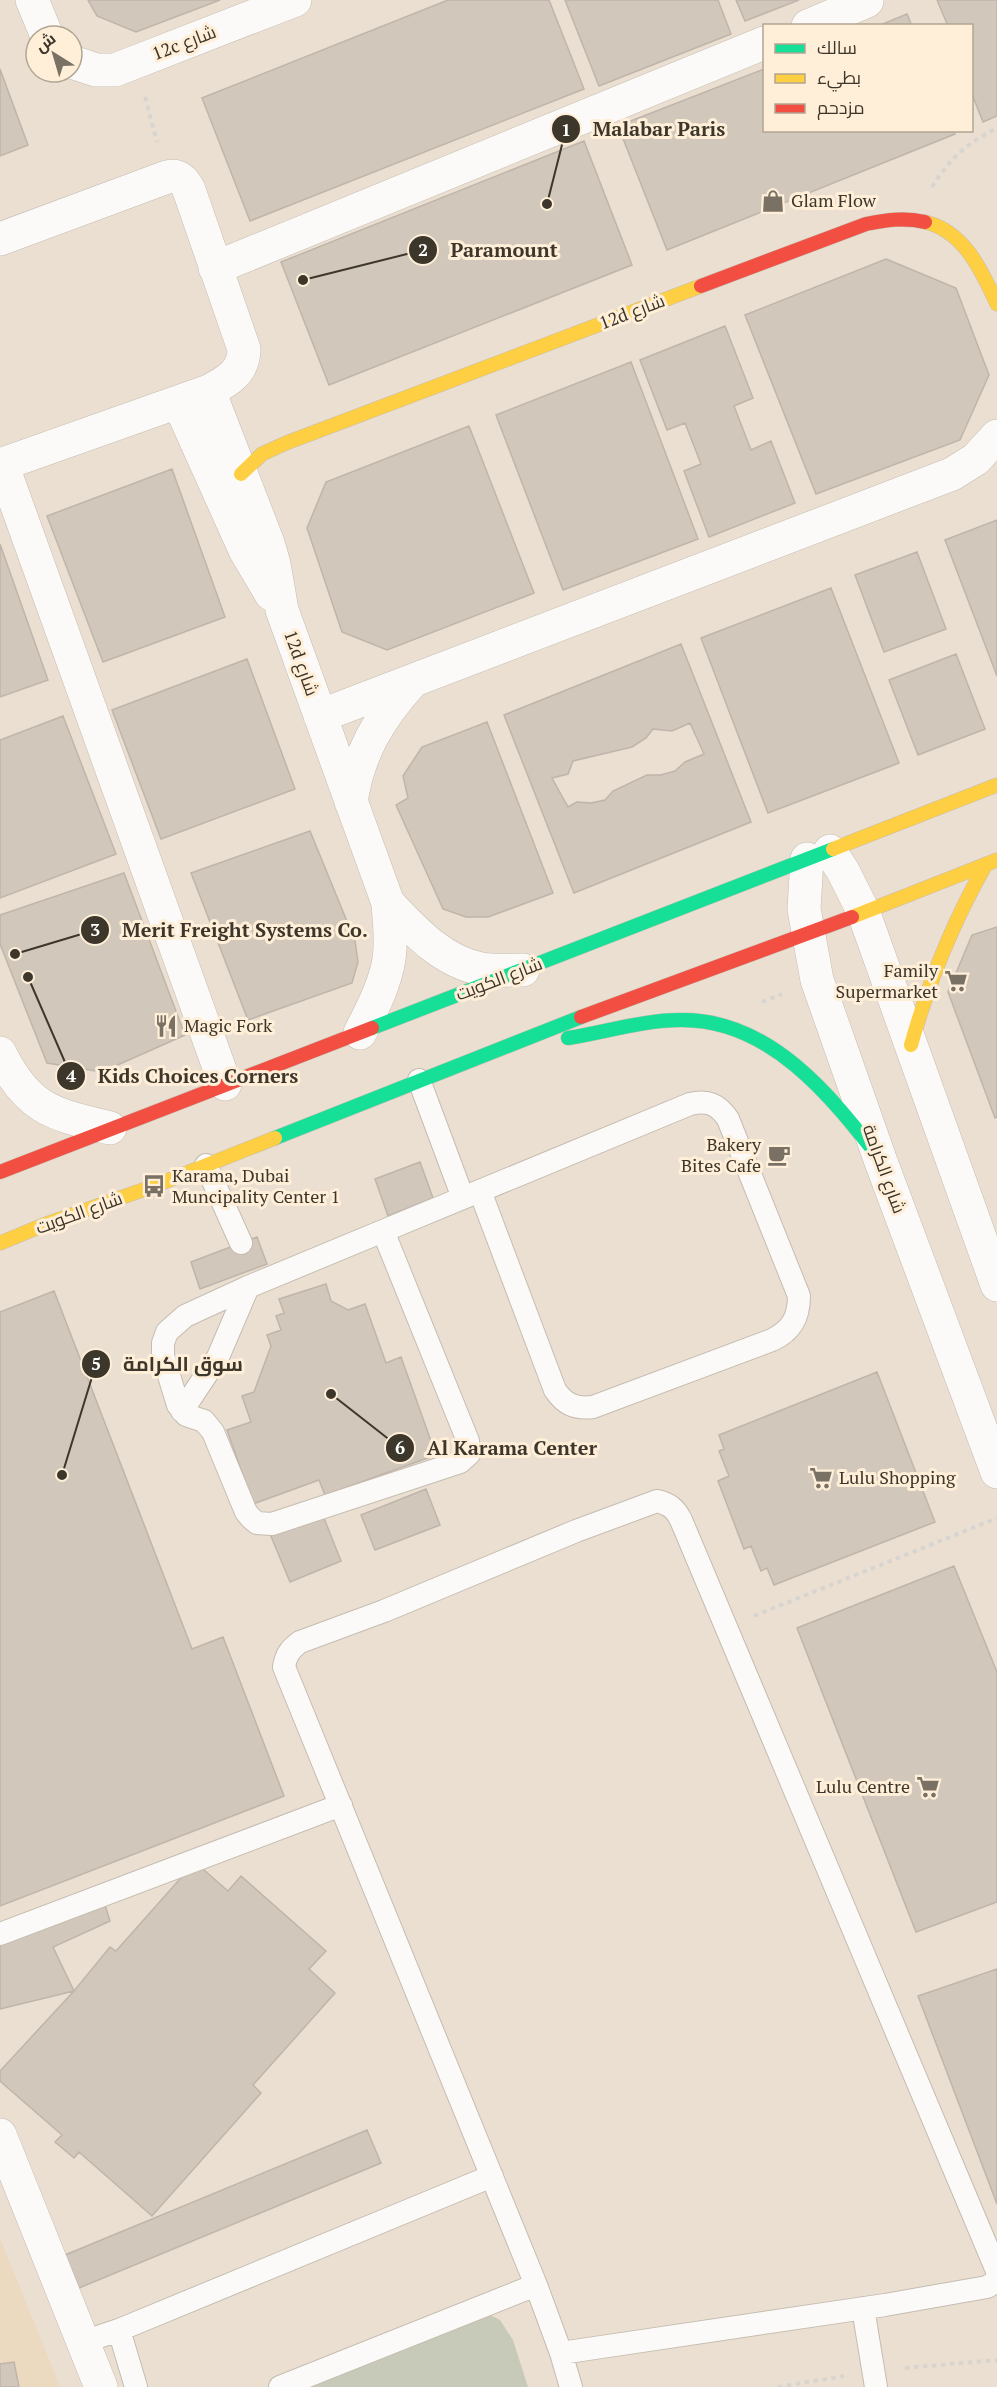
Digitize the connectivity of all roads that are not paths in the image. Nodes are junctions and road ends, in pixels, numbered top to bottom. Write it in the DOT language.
graph roads {
  1 [pos="32,0"];
  2 [pos="295,0"];
  3 [pos="867,1"];
  4 [pos="42,24"];
  5 [pos="813,24"];
  6 [pos="763,44"];
  7 [pos="84,66"];
  8 [pos="0,239"];
  9 [pos="215,268"];
  10 [pos="997,304"];
  11 [pos="209,391"];
  12 [pos="179,403"];
  13 [pos="997,436"];
  14 [pos="1,465"];
  15 [pos="241,474"];
  16 [pos="282,610"];
  17 [pos="413,681"];
  18 [pos="320,716"];
  19 [pos="997,785"];
  20 [pos="351,802"];
  21 [pos="818,855"];
  22 [pos="991,862"];
  23 [pos="388,903"];
  24 [pos="863,911"];
  25 [pos="808,934"];
  26 [pos="523,970"];
  27 [pos="360,1033"];
  28 [pos="519,1040"];
  29 [pos="911,1045"];
  30 [pos="0,1054"];
  31 [pos="0,1062"];
  32 [pos="419,1080"];
  33 [pos="225,1084"];
  34 [pos="110,1128"];
  35 [pos="880,1159"];
  36 [pos="206,1165"];
  37 [pos="0,1172"];
  38 [pos="471,1194"];
  39 [pos="383,1231"];
  40 [pos="0,1243"];
  41 [pos="241,1243"];
  42 [pos="253,1279"];
  43 [pos="997,1285"];
  44 [pos="182,1411"];
  45 [pos="997,1472"];
  46 [pos="341,1805"];
  47 [pos="0,1934"];
  48 [pos="0,2135"];
  49 [pos="492,2176"];
  50 [pos="997,2271"];
  51 [pos="997,2281"];
  52 [pos="536,2285"];
  53 [pos="863,2308"];
  54 [pos="119,2330"];
  55 [pos="83,2342"];
  56 [pos="561,2353"];
  57 [pos="101,2387"];
  58 [pos="136,2387"];
  59 [pos="280,2387"];
  60 [pos="571,2387"];
  61 [pos="876,2387"];
  1 -- 4 [label="street"];
  2 -- 7 [label="street, 12c شارع"];
  3 -- 5 [label="street"];
  6 -- 9 [label="street"];
  8 -- 9 [label="street"];
  9 -- 11 [label="street"];
  10 -- 15 [label="main road, 12d شارع"];
  11 -- 12 [label="street"];
  11 -- 15 [label="street, 12d شارع"];
  12 -- 14 [label="street"];
  12 -- 16 [label="street, 12d شارع"];
  13 -- 17 [label="street, 12d شارع"];
  14 -- 33 [label="street"];
  15 -- 16 [label="street, 12d شارع"];
  16 -- 18 [label="street, 12d شارع"];
  17 -- 18 [label="street, 12d شارع"];
  17 -- 20 [label="street, 12d شارع"];
  18 -- 20 [label="street, 12d شارع"];
  19 -- 21 [label="main road, شارع الكويت"];
  20 -- 23 [label="street, 12d شارع"];
  21 -- 24 [label="street"];
  21 -- 25 [label="street, شارع الكرامة"];
  21 -- 26 [label="main road, شارع الكويت"];
  22 -- 24 [label="main road, شارع الكويت"];
  22 -- 29 [label="main road"];
  23 -- 26 [label="street, 12d شارع"];
  23 -- 27 [label="street, 12d شارع"];
  24 -- 25 [label="main road, شارع الكويت"];
  24 -- 29 [label="street"];
  25 -- 28 [label="main road, شارع الكويت"];
  25 -- 35 [label="street, شارع الكرامة"];
  26 -- 27 [label="main road, شارع الكويت"];
  27 -- 33 [label="main road, شارع الكويت"];
  28 -- 32 [label="main road, شارع الكويت"];
  28 -- 35 [label="main road"];
  29 -- 43 [label="street"];
  30 -- 31 [label="street"];
  30 -- 34 [label="street"];
  32 -- 36 [label="main road, شارع الكويت"];
  32 -- 38 [label="lane"];
  33 -- 34 [label="main road, شارع الكويت"];
  34 -- 37 [label="main road, شارع الكويت"];
  35 -- 45 [label="street, شارع الكرامة"];
  36 -- 40 [label="main road, شارع الكويت"];
  36 -- 41 [label="lane"];
  38 -- 38 [label="lane"];
  38 -- 39 [label="lane"];
  39 -- 42 [label="lane"];
  39 -- 44 [label="lane"];
  42 -- 44 [label="lane"];
  42 -- 44 [label="lane"];
  46 -- 47 [label="lane"];
  46 -- 49 [label="lane"];
  46 -- 50 [label="lane"];
  48 -- 55 [label="street"];
  49 -- 52 [label="lane"];
  49 -- 54 [label="lane"];
  51 -- 53 [label="lane"];
  52 -- 56 [label="lane"];
  52 -- 59 [label="lane"];
  53 -- 56 [label="lane"];
  53 -- 61 [label="lane"];
  54 -- 55 [label="lane"];
  54 -- 58 [label="lane"];
  55 -- 57 [label="street"];
  56 -- 60 [label="lane"];
}
